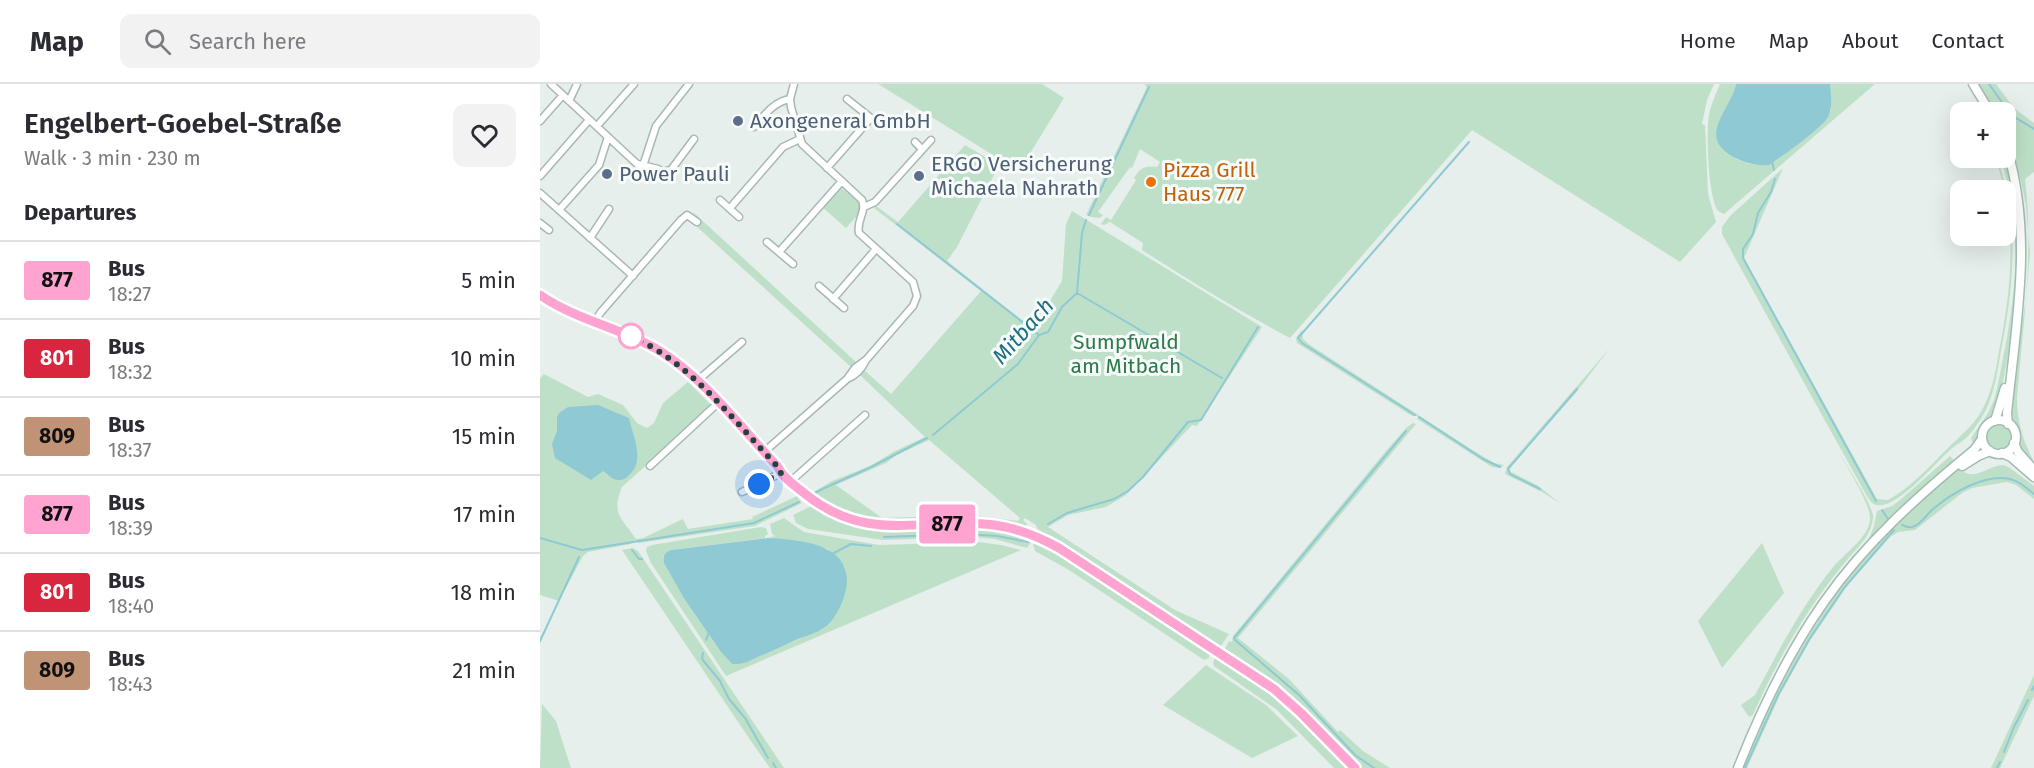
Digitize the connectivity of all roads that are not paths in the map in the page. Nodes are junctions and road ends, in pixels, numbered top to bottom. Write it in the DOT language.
graph roads {
  1 [pos="551,84"];
  2 [pos="577,84"];
  3 [pos="634,84"];
  4 [pos="689,84"];
  5 [pos="794,84"];
  6 [pos="1973,84"];
  7 [pos="563,95"];
  8 [pos="790,99"];
  9 [pos="847,99"];
  10 [pos="569,101"];
  11 [pos="1984,102"];
  12 [pos="870,119"];
  13 [pos="589,120"];
  14 [pos="540,122"];
  15 [pos="597,126"];
  16 [pos="881,126"];
  17 [pos="754,127"];
  18 [pos="608,137"];
  19 [pos="694,139"];
  20 [pos="800,139"];
  21 [pos="931,140"];
  22 [pos="915,142"];
  23 [pos="922,149"];
  24 [pos="640,165"];
  25 [pos="827,168"];
  26 [pos="2012,168"];
  27 [pos="540,177"];
  28 [pos="842,181"];
  29 [pos="540,193"];
  30 [pos="720,200"];
  31 [pos="864,207"];
  32 [pos="730,208"];
  33 [pos="609,209"];
  34 [pos="559,210"];
  35 [pos="739,217"];
  36 [pos="697,222"];
  37 [pos="540,223"];
  38 [pos="549,231"];
  39 [pos="590,238"];
  40 [pos="767,242"];
  41 [pos="876,249"];
  42 [pos="779,252"];
  43 [pos="793,264"];
  44 [pos="633,276"];
  45 [pos="819,286"];
  46 [pos="540,295"];
  47 [pos="832,298"];
  48 [pos="844,308"];
  49 [pos="595,321"];
  50 [pos="742,342"];
  51 [pos="2013,355"];
  52 [pos="697,381"];
  53 [pos="718,403"];
  54 [pos="865,415"];
  55 [pos="1995,421"];
  56 [pos="2008,424"];
  57 [pos="1982,440"];
  58 [pos="2014,443"];
  59 [pos="1990,451"];
  60 [pos="764,452"];
  61 [pos="2002,453"];
  62 [pos="650,466"];
  63 [pos="2034,471"];
  64 [pos="781,473"];
  65 [pos="2034,477"];
  66 [pos="791,481"];
  67 [pos="1936,482"];
  68 [pos="742,492"];
  69 [pos="1355,768"];
  70 [pos="1738,768"];
  1 -- 7 [label="street"];
  2 -- 10 [label="street"];
  3 -- 15 [label="street"];
  4 -- 24 [label="street"];
  5 -- 8 [label="street"];
  6 -- 11 [label="main road"];
  7 -- 10 [label="street"];
  7 -- 14 [label="street"];
  8 -- 17 [label="street"];
  8 -- 20 [label="street"];
  9 -- 12 [label="street"];
  10 -- 13 [label="street"];
  12 -- 16 [label="street"];
  12 -- 25 [label="street"];
  13 -- 15 [label="street"];
  13 -- 27 [label="street"];
  15 -- 18 [label="street"];
  18 -- 24 [label="street"];
  18 -- 34 [label="street"];
  19 -- 24 [label="street"];
  20 -- 25 [label="street"];
  20 -- 32 [label="street"];
  21 -- 23 [label="street"];
  22 -- 23 [label="street"];
  23 -- 31 [label="street"];
  25 -- 28 [label="street"];
  26 -- 51 [label="main road"];
  28 -- 31 [label="street"];
  28 -- 42 [label="street"];
  29 -- 34 [label="street"];
  30 -- 32 [label="street"];
  31 -- 41 [label="street"];
  32 -- 35 [label="street"];
  33 -- 39 [label="street"];
  34 -- 39 [label="street"];
  36 -- 44 [label="street"];
  37 -- 38 [label="street"];
  39 -- 44 [label="street"];
  40 -- 42 [label="street"];
  41 -- 47 [label="street"];
  41 -- 60 [label="street"];
  42 -- 43 [label="street"];
  44 -- 49 [label="street"];
  45 -- 47 [label="street"];
  46 -- 49 [label="street"];
  47 -- 48 [label="street"];
  49 -- 52 [label="street"];
  50 -- 52 [label="street"];
  51 -- 55 [label="main road"];
  51 -- 56 [label="main road"];
  52 -- 53 [label="street"];
  53 -- 60 [label="street"];
  53 -- 62 [label="street"];
  54 -- 66 [label="street"];
  55 -- 56 [label="main road"];
  55 -- 57 [label="main road"];
  56 -- 58 [label="main road"];
  57 -- 59 [label="main road"];
  57 -- 67 [label="main road"];
  58 -- 61 [label="main road"];
  58 -- 63 [label="main road"];
  59 -- 61 [label="main road"];
  59 -- 67 [label="main road"];
  60 -- 64 [label="street"];
  61 -- 65 [label="main road"];
  64 -- 66 [label="street"];
  64 -- 68 [label="street"];
  66 -- 69 [label="street"];
  67 -- 70 [label="main road"];
}
